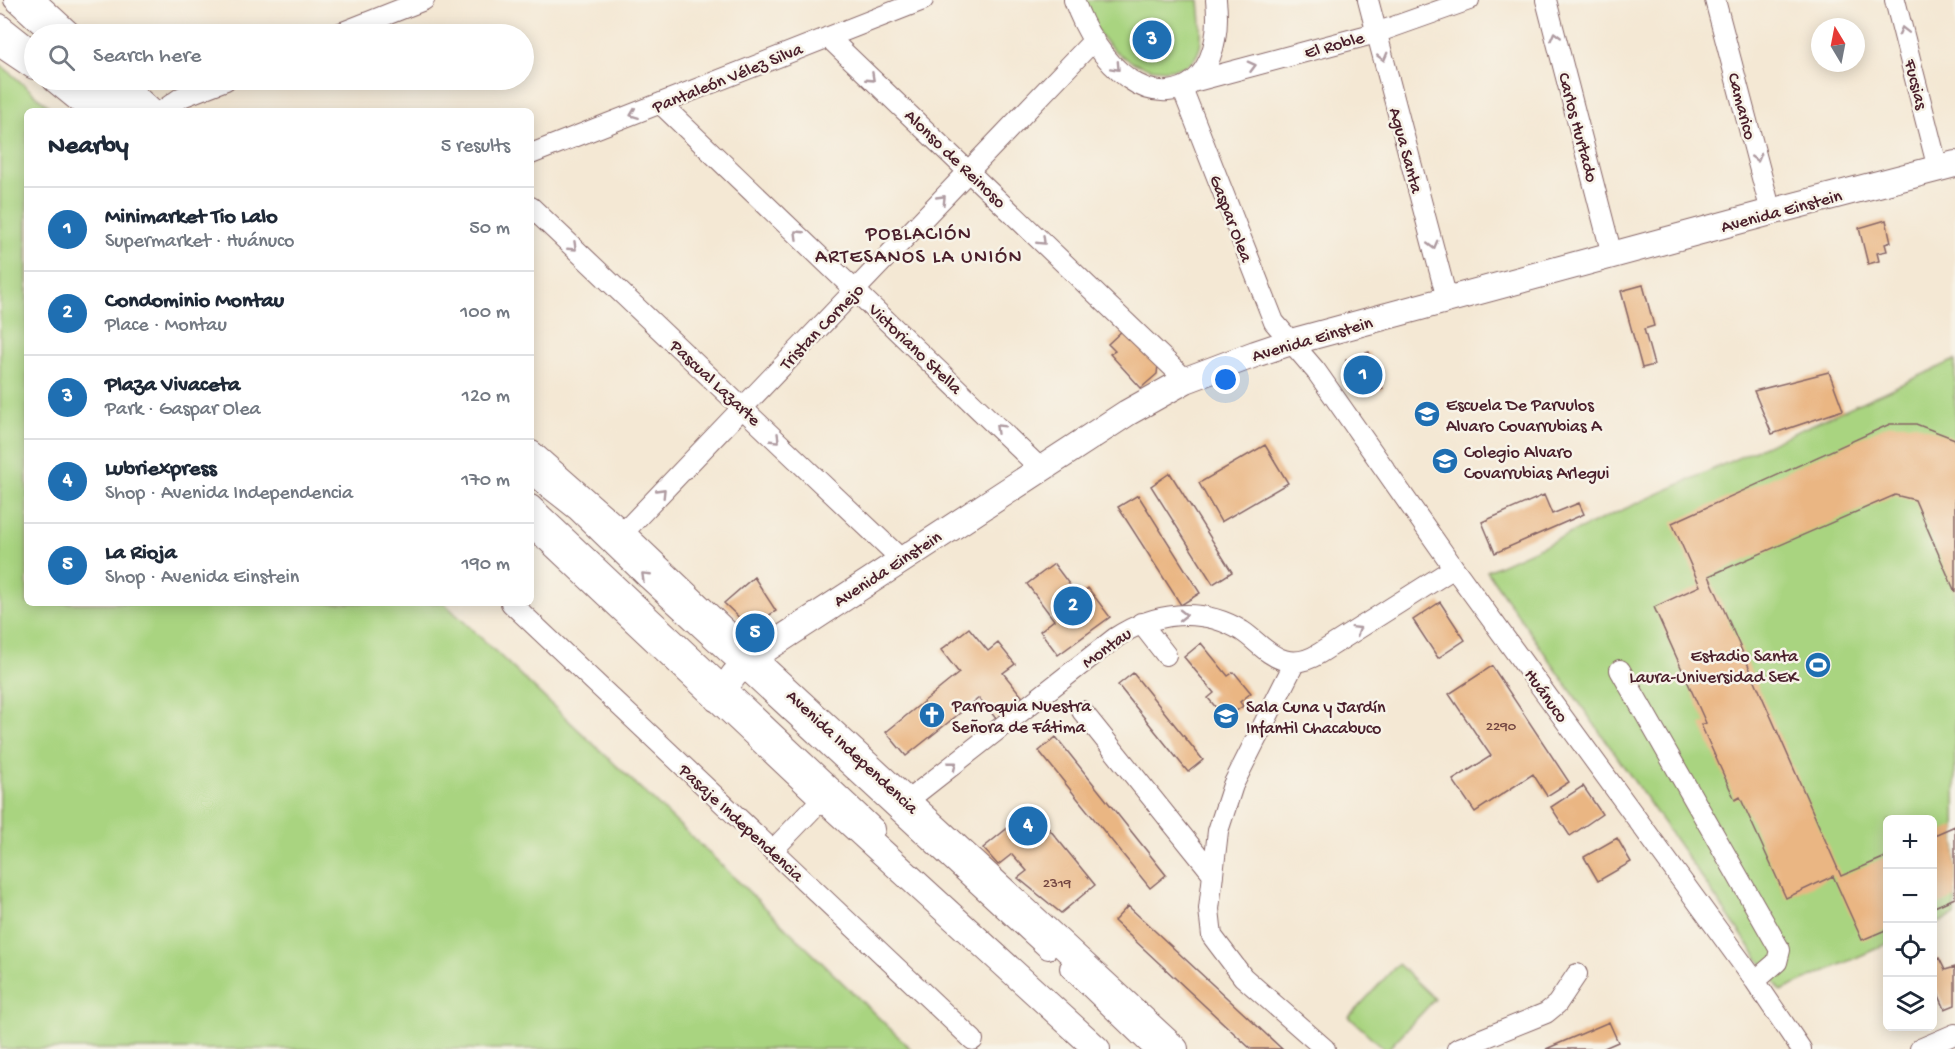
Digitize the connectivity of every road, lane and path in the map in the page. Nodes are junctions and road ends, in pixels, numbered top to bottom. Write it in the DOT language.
graph roads {
  1 [pos="14,0"];
  2 [pos="31,0"];
  3 [pos="424,0"];
  4 [pos="923,0"];
  5 [pos="1074,0"];
  6 [pos="1216,0"];
  7 [pos="1368,0"];
  8 [pos="1469,0"];
  9 [pos="1546,0"];
  10 [pos="1715,0"];
  11 [pos="1895,0"];
  12 [pos="0,24"];
  13 [pos="40,24"];
  14 [pos="57,24"];
  15 [pos="363,24"];
  16 [pos="1376,33"];
  17 [pos="828,37"];
  18 [pos="1094,40"];
  19 [pos="0,43"];
  20 [pos="24,43"];
  21 [pos="24,59"];
  22 [pos="1189,85"];
  23 [pos="68,90"];
  24 [pos="85,90"];
  25 [pos="109,90"];
  26 [pos="127,90"];
  27 [pos="201,90"];
  28 [pos="661,104"];
  29 [pos="90,108"];
  30 [pos="107,108"];
  31 [pos="128,108"];
  32 [pos="147,108"];
  33 [pos="166,108"];
  34 [pos="534,153"];
  35 [pos="1947,166"];
  36 [pos="969,171"];
  37 [pos="534,210"];
  38 [pos="1771,212"];
  39 [pos="1612,255"];
  40 [pos="856,290"];
  41 [pos="1447,300"];
  42 [pos="1291,342"];
  43 [pos="1186,380"];
  44 [pos="743,407"];
  45 [pos="534,457"];
  46 [pos="1041,469"];
  47 [pos="534,476"];
  48 [pos="534,508"];
  49 [pos="534,525"];
  50 [pos="622,534"];
  51 [pos="901,559"];
  52 [pos="1455,568"];
  53 [pos="514,606"];
  54 [pos="1141,623"];
  55 [pos="1166,655"];
  56 [pos="747,662"];
  57 [pos="1295,662"];
  58 [pos="1620,670"];
  59 [pos="721,693"];
  60 [pos="1082,711"];
  61 [pos="823,798"];
  62 [pos="907,801"];
  63 [pos="773,850"];
  64 [pos="1213,874"];
  65 [pos="1577,974"];
  66 [pos="1755,981"];
  67 [pos="1955,1034"];
  68 [pos="974,1040"];
  69 [pos="1096,1049"];
  70 [pos="1112,1049"];
  71 [pos="1154,1049"];
  72 [pos="1175,1049"];
  73 [pos="1326,1049"];
  74 [pos="1457,1049"];
  75 [pos="1801,1049"];
  76 [pos="1920,1049"];
  1 -- 13 [label="street"];
  2 -- 14 [label="main road"];
  3 -- 15 [label="street"];
  4 -- 17 [label="street, Pantaleón Vélez Silva"];
  5 -- 18 [label="street"];
  6 -- 22 [label="street"];
  7 -- 16 [label="street, Agua Santa"];
  8 -- 16 [label="street, El Roble"];
  39 -- 9 [label="street, Carlos Hurtado, one-way"];
  10 -- 38 [label="street, Camarico, one-way"];
  35 -- 11 [label="street, Fucsias, one-way"];
  12 -- 20 [label="street"];
  22 -- 16 [label="street, El Roble, one-way"];
  16 -- 41 [label="street, Agua Santa, one-way"];
  17 -- 28 [label="street, Pantaleón Vélez Silva"];
  17 -- 36 [label="street, Alonso de Reinoso, one-way"];
  18 -- 22 [label="street, one-way"];
  18 -- 36 [label="street, Tristan Cornejo"];
  19 -- 21 [label="main road"];
  22 -- 42 [label="street, Gaspar Olea"];
  23 -- 29 [label="main road"];
  24 -- 30 [label="street"];
  25 -- 31 [label="street"];
  26 -- 32 [label="main road"];
  27 -- 33 [label="street"];
  28 -- 34 [label="street, Pantaleón Vélez Silva, one-way"];
  40 -- 28 [label="street, Victoriano Stella, one-way"];
  35 -- 38 [label="main road, Avenida Einstein"];
  40 -- 36 [label="street, Tristan Cornejo, one-way"];
  36 -- 43 [label="street, Alonso de Reinoso, one-way"];
  37 -- 44 [label="street, Pascual Lazarte, one-way"];
  38 -- 39 [label="main road, Avenida Einstein"];
  39 -- 41 [label="main road, Avenida Einstein"];
  40 -- 44 [label="street, Tristan Cornejo"];
  46 -- 40 [label="street, Victoriano Stella, one-way"];
  41 -- 42 [label="main road, Avenida Einstein"];
  42 -- 43 [label="main road, Avenida Einstein"];
  42 -- 52 [label="street, Huánuco"];
  43 -- 46 [label="main road, Avenida Einstein"];
  50 -- 44 [label="street, Tristan Cornejo, one-way"];
  44 -- 51 [label="street, Pascual Lazarte, one-way"];
  45 -- 50 [label="main road, Avenida Independencia"];
  46 -- 51 [label="main road, Avenida Einstein"];
  56 -- 47 [label="street, one-way"];
  48 -- 59 [label="street"];
  49 -- 59 [label="main road"];
  50 -- 56 [label="main road, Avenida Independencia"];
  51 -- 56 [label="main road, Avenida Einstein"];
  57 -- 52 [label="street, one-way"];
  52 -- 66 [label="street, Huánuco"];
  53 -- 63 [label="street, Pasaje Independencia"];
  54 -- 55 [label="street"];
  54 -- 57 [label="street, Montau, one-way"];
  62 -- 54 [label="street, Montau, one-way"];
  56 -- 59 [label="main road, Avenida Einstein"];
  56 -- 62 [label="main road, Avenida Independencia"];
  56 -- 71 [label="street"];
  57 -- 64 [label="street"];
  58 -- 66 [label="street"];
  59 -- 61 [label="main road"];
  59 -- 70 [label="street"];
  60 -- 64 [label="street"];
  61 -- 63 [label="street"];
  61 -- 69 [label="main road"];
  62 -- 72 [label="main road, Avenida Independencia"];
  63 -- 68 [label="street, Pasaje Independencia"];
  64 -- 73 [label="street"];
  65 -- 74 [label="street"];
  66 -- 75 [label="street, Huánuco"];
  67 -- 76 [label="street"];
}
